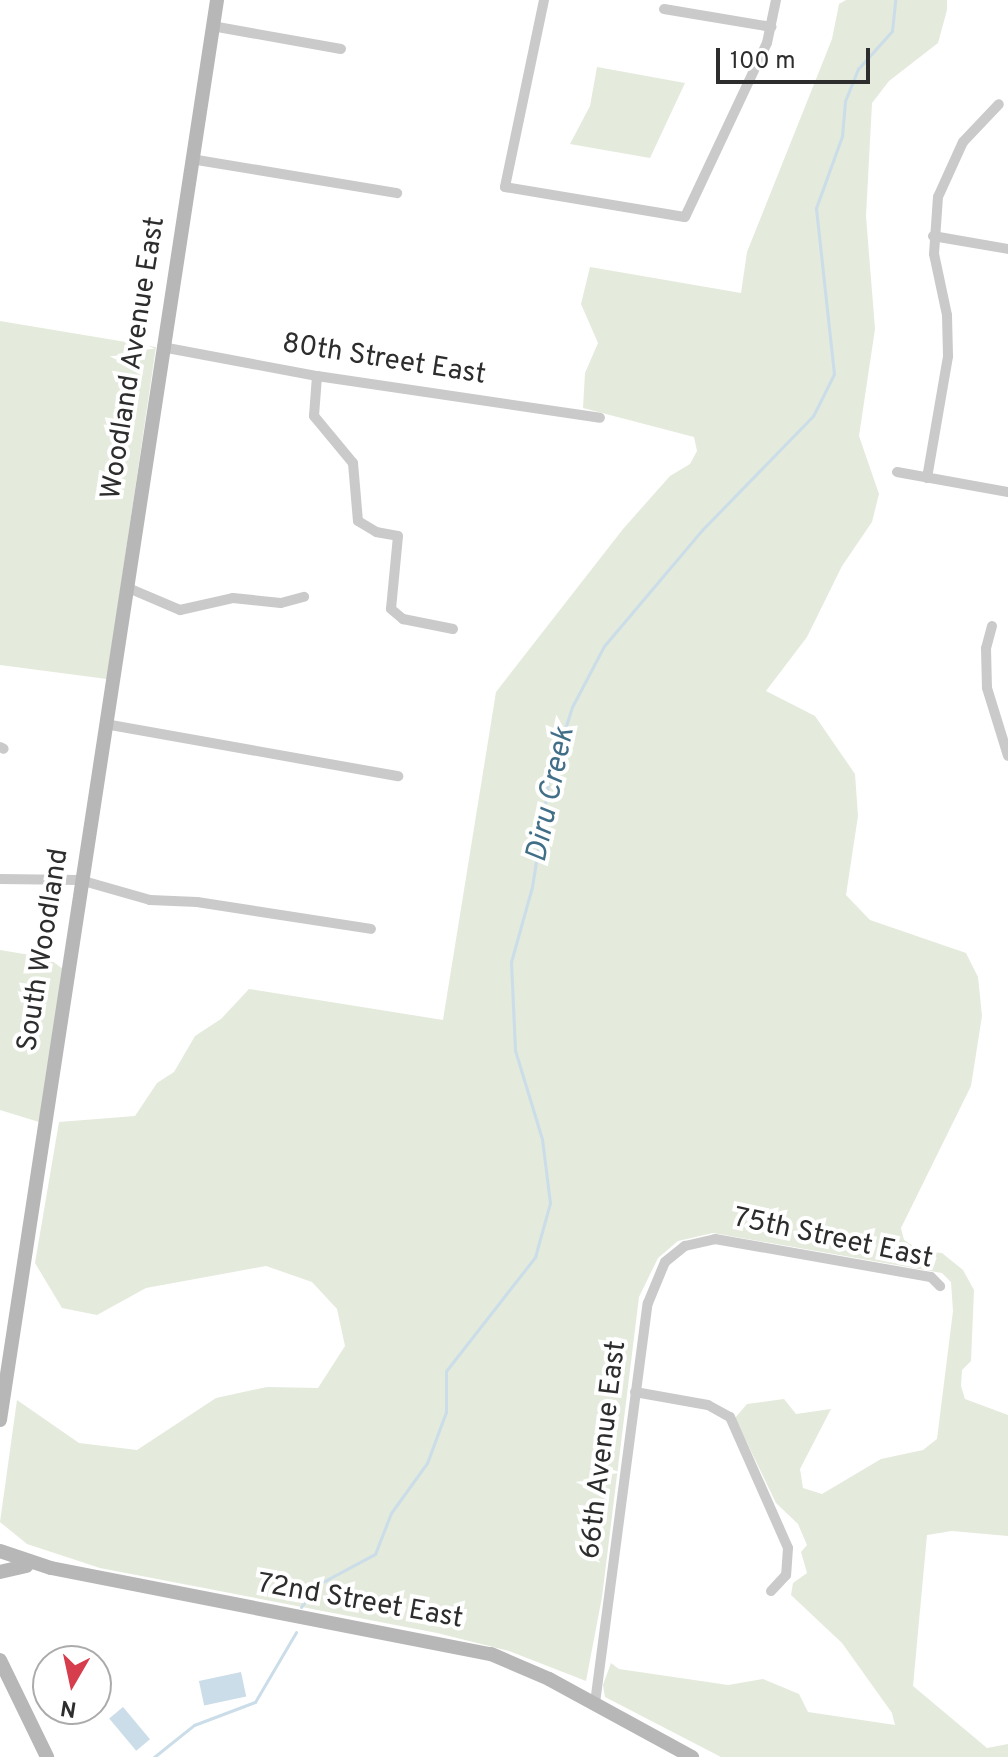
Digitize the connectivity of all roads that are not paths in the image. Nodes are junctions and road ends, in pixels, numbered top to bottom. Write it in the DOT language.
graph roads {
  1 [pos="217,0"];
  2 [pos="544,0"];
  3 [pos="776,0"];
  4 [pos="664,9"];
  5 [pos="212,26"];
  6 [pos="772,27"];
  7 [pos="341,49"];
  8 [pos="999,104"];
  9 [pos="191,159"];
  10 [pos="397,193"];
  11 [pos="933,236"];
  12 [pos="1008,249"];
  13 [pos="162,347"];
  14 [pos="317,376"];
  15 [pos="600,418"];
  16 [pos="897,472"];
  17 [pos="927,478"];
  18 [pos="1008,492"];
  19 [pos="126,587"];
  20 [pos="304,597"];
  21 [pos="992,626"];
  22 [pos="453,629"];
  23 [pos="105,724"];
  24 [pos="1008,756"];
  25 [pos="398,776"];
  26 [pos="0,879"];
  27 [pos="80,880"];
  28 [pos="371,929"];
  29 [pos="715,1239"];
  30 [pos="940,1286"];
  31 [pos="635,1392"];
  32 [pos="0,1420"];
  33 [pos="0,1551"];
  34 [pos="51,1568"];
  35 [pos="0,1572"];
  36 [pos="771,1591"];
  37 [pos="0,1660"];
  38 [pos="595,1703"];
  39 [pos="47,1757"];
  40 [pos="692,1757"];
  1 -- 5 [label="street, Woodland Avenue East"];
  2 -- 6 [label="street"];
  3 -- 6 [label="street"];
  4 -- 6 [label="street"];
  5 -- 7 [label="street"];
  5 -- 9 [label="street, Woodland Avenue East"];
  8 -- 11 [label="street"];
  9 -- 10 [label="street"];
  9 -- 13 [label="street, Woodland Avenue East"];
  11 -- 12 [label="street"];
  11 -- 17 [label="street"];
  13 -- 14 [label="street, 80th Street East"];
  13 -- 19 [label="street, Woodland Avenue East"];
  14 -- 15 [label="street, 80th Street East"];
  14 -- 22 [label="street"];
  16 -- 17 [label="street"];
  17 -- 18 [label="street"];
  19 -- 20 [label="street"];
  19 -- 23 [label="street, Woodland Avenue East"];
  21 -- 24 [label="street"];
  23 -- 25 [label="street"];
  23 -- 27 [label="street, South Woodland"];
  26 -- 27 [label="street"];
  27 -- 28 [label="street"];
  27 -- 32 [label="street, South Woodland"];
  29 -- 30 [label="street, 75th Street East"];
  29 -- 31 [label="street, 66th Avenue East"];
  31 -- 36 [label="street"];
  31 -- 38 [label="street, 66th Avenue East"];
  33 -- 34 [label="street, 72nd Street East"];
  34 -- 35 [label="street"];
  34 -- 38 [label="street, 72nd Street East"];
  37 -- 39 [label="street"];
  38 -- 40 [label="street, 72nd Street East"];
}
